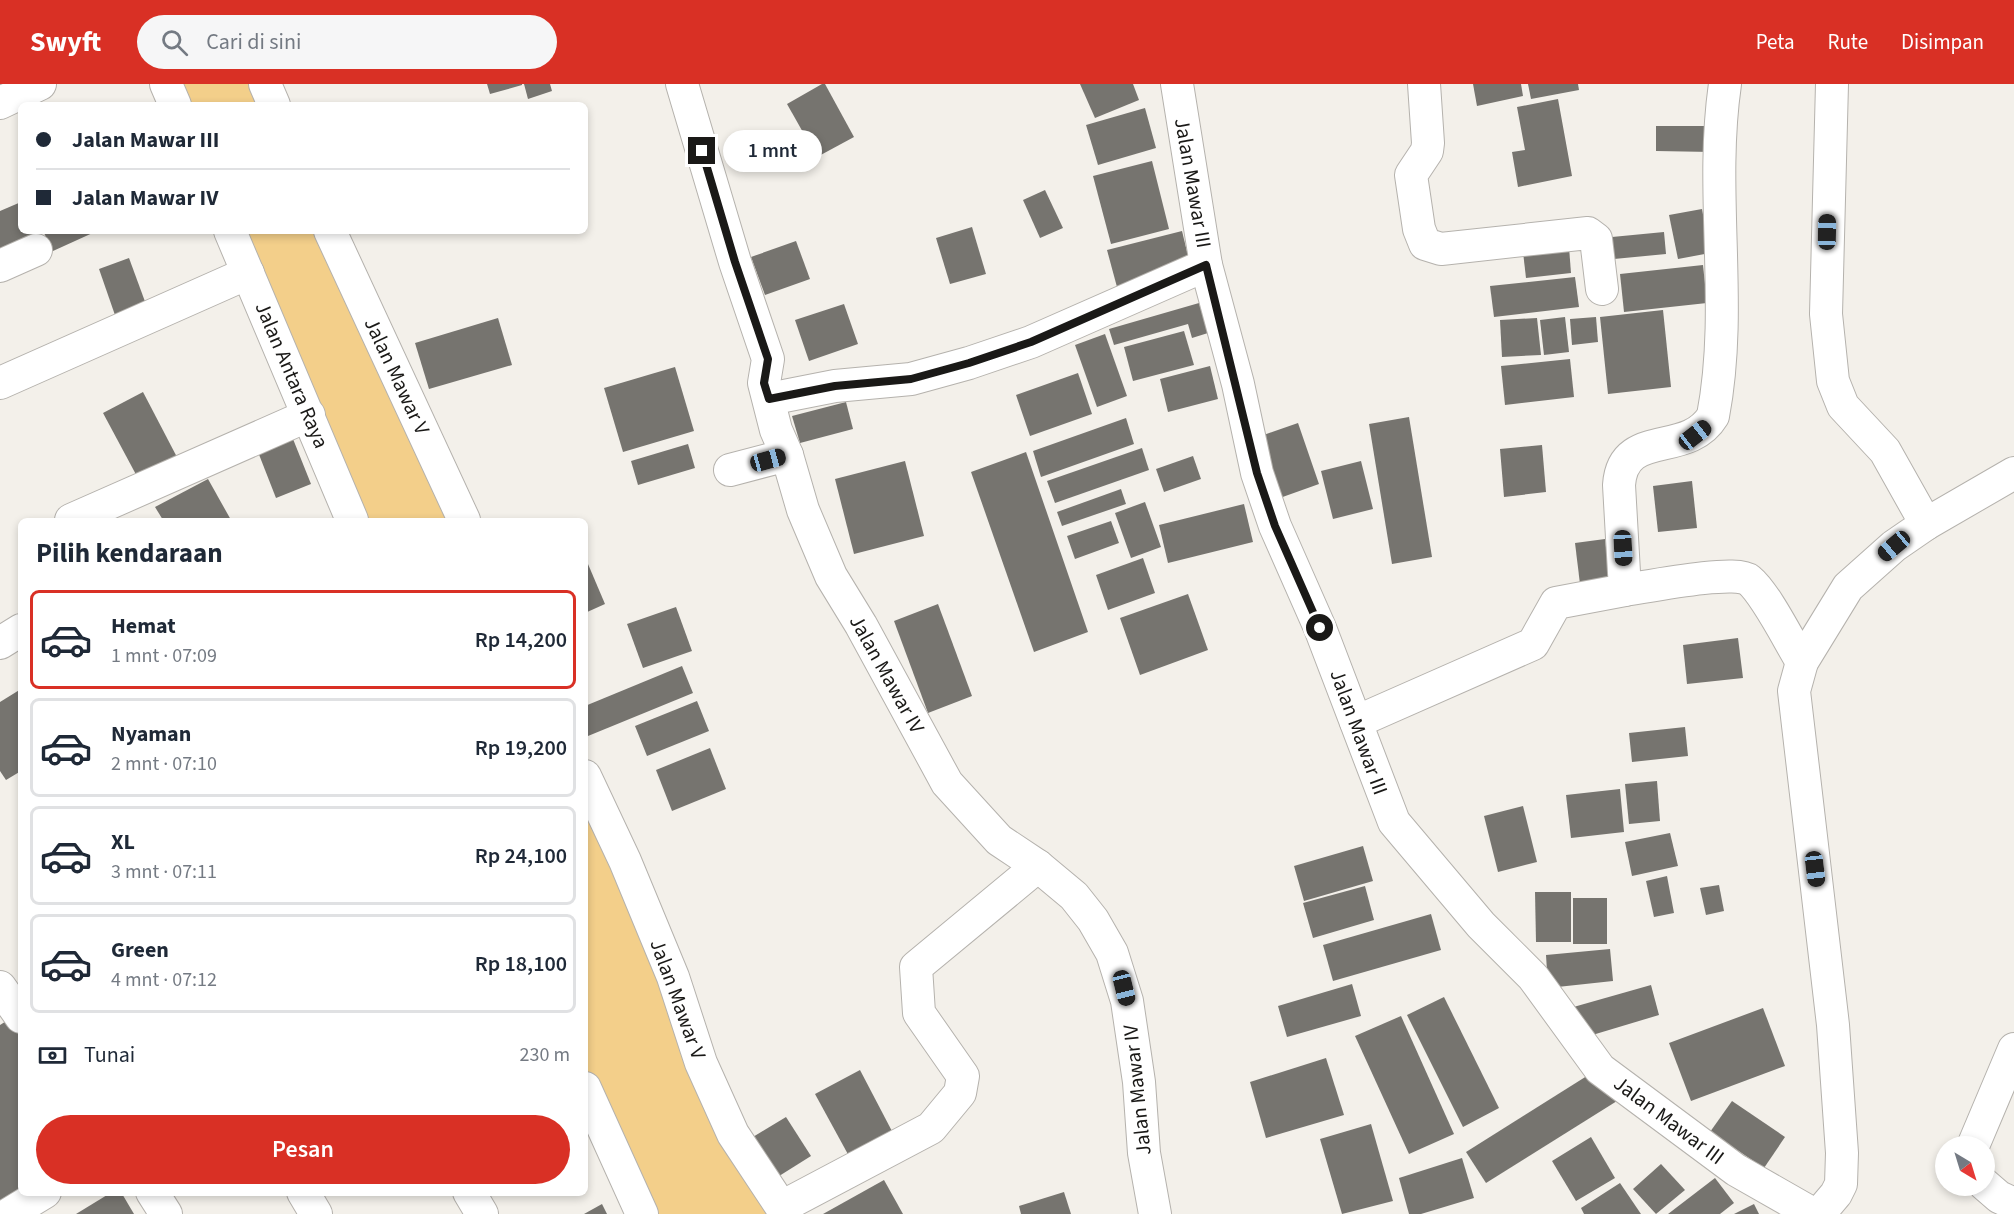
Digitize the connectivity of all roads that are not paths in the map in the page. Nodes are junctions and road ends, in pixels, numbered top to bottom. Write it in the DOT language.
graph roads {
  1 [pos="40,84"];
  2 [pos="166,84"];
  3 [pos="265,84"];
  4 [pos="682,84"];
  5 [pos="1177,84"];
  6 [pos="1424,84"];
  7 [pos="1725,84"];
  8 [pos="1832,84"];
  9 [pos="174,102"];
  10 [pos="273,102"];
  11 [pos="0,103"];
  12 [pos="231,234"];
  13 [pos="331,234"];
  14 [pos="36,250"];
  15 [pos="1206,265"];
  16 [pos="0,266"];
  17 [pos="248,273"];
  18 [pos="1602,289"];
  19 [pos="0,383"];
  20 [pos="769,399"];
  21 [pos="309,415"];
  22 [pos="787,455"];
  23 [pos="730,470"];
  24 [pos="2014,473"];
  25 [pos="76,518"];
  26 [pos="351,518"];
  27 [pos="463,518"];
  28 [pos="1926,525"];
  29 [pos="1625,590"];
  30 [pos="18,632"];
  31 [pos="0,643"];
  32 [pos="1802,662"];
  33 [pos="1356,722"];
  34 [pos="588,782"];
  35 [pos="1038,866"];
  36 [pos="2014,1049"];
  37 [pos="588,1095"];
  38 [pos="1977,1136"];
  39 [pos="1995,1194"];
  40 [pos="38,1196"];
  41 [pos="155,1196"];
  42 [pos="305,1196"];
  43 [pos="472,1196"];
  44 [pos="2014,1204"];
  45 [pos="785,1212"];
  46 [pos="9,1214"];
  47 [pos="166,1214"];
  48 [pos="316,1214"];
  49 [pos="482,1214"];
  50 [pos="642,1214"];
  51 [pos="1155,1214"];
  52 [pos="1813,1214"];
  53 [pos="1819,1214"];
  1 -- 11 [label="street"];
  2 -- 9 [label="street"];
  3 -- 10 [label="street"];
  4 -- 20 [label="street, Jalan Mawar IV"];
  5 -- 15 [label="street, Jalan Mawar III"];
  6 -- 18 [label="street"];
  7 -- 29 [label="street"];
  8 -- 28 [label="street"];
  12 -- 17 [label="street, Jalan Antara Raya"];
  13 -- 27 [label="street, Jalan Mawar V"];
  14 -- 16 [label="street"];
  15 -- 20 [label="street"];
  15 -- 33 [label="street, Jalan Mawar III"];
  17 -- 19 [label="street"];
  17 -- 21 [label="street, Jalan Antara Raya"];
  20 -- 22 [label="street, Jalan Mawar IV"];
  21 -- 25 [label="street"];
  21 -- 26 [label="street, Jalan Antara Raya"];
  22 -- 23 [label="street"];
  22 -- 35 [label="street, Jalan Mawar IV"];
  24 -- 28 [label="street"];
  28 -- 32 [label="street"];
  29 -- 32 [label="street"];
  29 -- 33 [label="street"];
  30 -- 31 [label="street"];
  32 -- 53 [label="street"];
  33 -- 52 [label="street, Jalan Mawar III"];
  34 -- 45 [label="street, Jalan Mawar V"];
  35 -- 45 [label="street"];
  35 -- 51 [label="street, Jalan Mawar IV"];
  36 -- 38 [label="street"];
  37 -- 50 [label="street"];
  39 -- 44 [label="street"];
  40 -- 46 [label="street"];
  41 -- 47 [label="street"];
  42 -- 48 [label="street"];
  43 -- 49 [label="street"];
}
